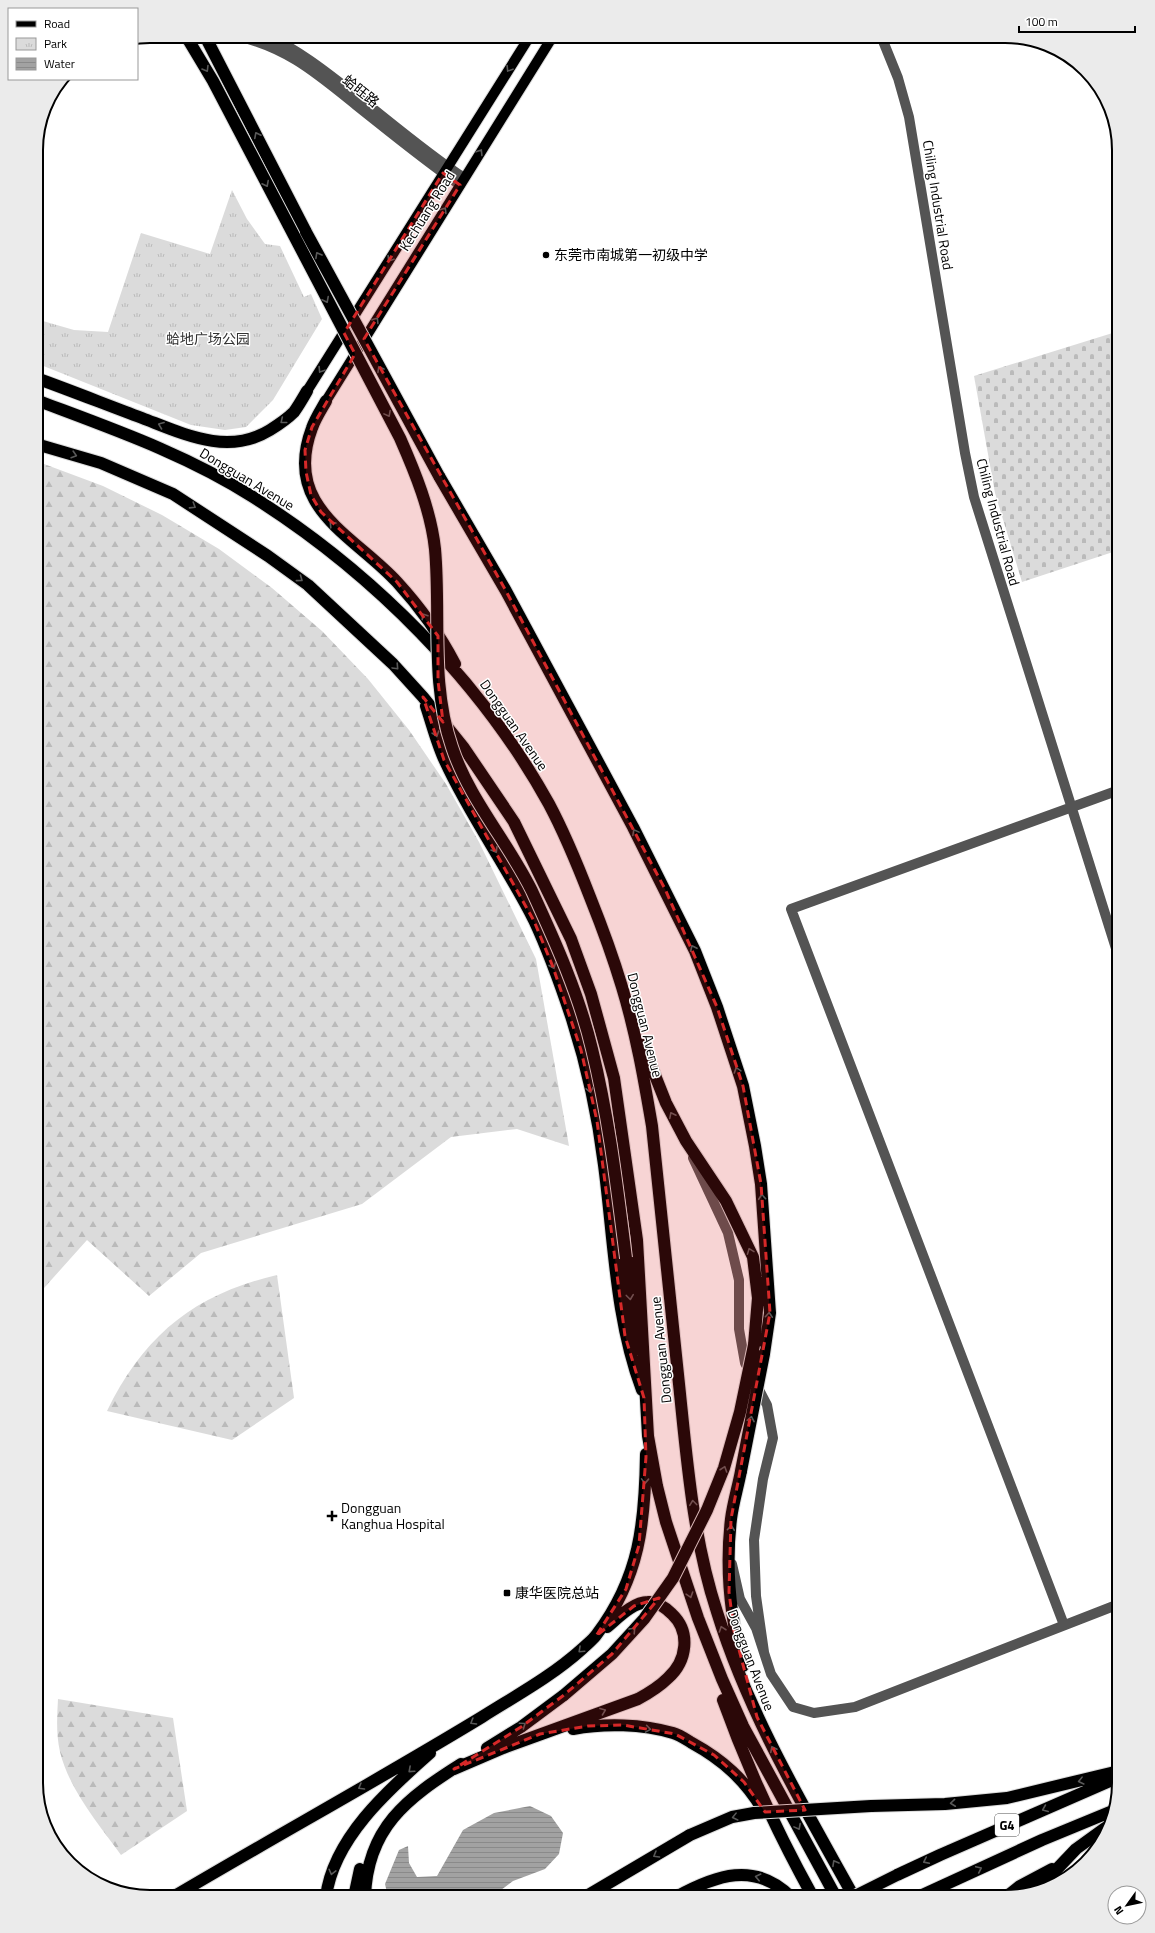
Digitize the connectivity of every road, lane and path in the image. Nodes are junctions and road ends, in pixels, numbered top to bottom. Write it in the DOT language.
graph roads {
  1 [pos="190,43"];
  2 [pos="209,43"];
  3 [pos="262,43"];
  4 [pos="284,43"];
  5 [pos="526,43"];
  6 [pos="549,43"];
  7 [pos="884,43"];
  8 [pos="445,170"];
  9 [pos="462,181"];
  10 [pos="43,381"];
  11 [pos="308,391"];
  12 [pos="326,401"];
  13 [pos="43,403"];
  14 [pos="43,446"];
  15 [pos="466,684"];
  16 [pos="424,697"];
  17 [pos="1112,792"];
  18 [pos="1071,807"];
  19 [pos="1112,936"];
  20 [pos="622,986"];
  21 [pos="686,1141"];
  22 [pos="766,1236"];
  23 [pos="758,1298"];
  24 [pos="644,1398"];
  25 [pos="646,1414"];
  26 [pos="729,1552"];
  27 [pos="1112,1607"];
  28 [pos="698,1618"];
  29 [pos="1064,1625"];
  30 [pos="596,1636"];
  31 [pos="764,1652"];
  32 [pos="757,1718"];
  33 [pos="540,1734"];
  34 [pos="451,1735"];
  35 [pos="454,1769"];
  36 [pos="1112,1773"];
  37 [pos="1112,1780"];
  38 [pos="1107,1813"];
  39 [pos="1101,1831"];
  40 [pos="381,1834"];
  41 [pos="782,1839"];
  42 [pos="1061,1865"];
  43 [pos="1045,1882"];
  44 [pos="1016,1889"];
  45 [pos="185,1890"];
  46 [pos="328,1890"];
  47 [pos="355,1890"];
  48 [pos="365,1890"];
  49 [pos="597,1890"];
  50 [pos="691,1890"];
  51 [pos="783,1890"];
  52 [pos="809,1890"];
  53 [pos="832,1890"];
  54 [pos="849,1890"];
  55 [pos="868,1890"];
  56 [pos="933,1890"];
  1 -- 24 [label="highway, one-way, bridge"];
  22 -- 2 [label="highway, one-way, bridge"];
  3 -- 8 [label="street, 蛤旺路"];
  4 -- 8 [label="street, 蛤旺路"];
  5 -- 8 [label="main road, Kechuang Road, one-way"];
  9 -- 6 [label="main road, Kechuang Road, one-way"];
  7 -- 18 [label="street, Chiling Industrial Road"];
  8 -- 9 [label="street, 蛤旺路"];
  8 -- 11 [label="main road, Kechuang Road, one-way"];
  12 -- 9 [label="main road, Kechuang Road, one-way"];
  11 -- 10 [label="highway, one-way"];
  15 -- 12 [label="highway, one-way"];
  13 -- 15 [label="highway, Dongguan Avenue"];
  14 -- 16 [label="highway, Dongguan Avenue, one-way"];
  15 -- 20 [label="highway, Dongguan Avenue"];
  16 -- 24 [label="highway, one-way"];
  16 -- 24 [label="highway, Dongguan Avenue"];
  17 -- 18 [label="street"];
  18 -- 19 [label="street, Chiling Industrial Road"];
  18 -- 29 [label="street"];
  21 -- 20 [label="highway, one-way"];
  32 -- 20 [label="highway, Dongguan Avenue, one-way"];
  23 -- 21 [label="highway, one-way"];
  21 -- 31 [label="street"];
  22 -- 23 [label="highway"];
  26 -- 22 [label="highway, one-way, bridge"];
  35 -- 23 [label="highway, one-way, bridge"];
  24 -- 25 [label="highway, Dongguan Avenue"];
  25 -- 28 [label="highway, Dongguan Avenue, one-way"];
  25 -- 30 [label="highway, one-way"];
  26 -- 31 [label="street"];
  26 -- 32 [label="highway"];
  27 -- 29 [label="street"];
  28 -- 41 [label="highway"];
  28 -- 53 [label="highway, Dongguan Avenue, one-way"];
  29 -- 31 [label="street"];
  33 -- 30 [label="highway, one-way"];
  30 -- 34 [label="highway, one-way"];
  54 -- 32 [label="highway, Dongguan Avenue, one-way"];
  33 -- 35 [label="highway"];
  33 -- 41 [label="highway, one-way"];
  34 -- 45 [label="highway, one-way"];
  34 -- 46 [label="highway, one-way"];
  35 -- 40 [label="highway"];
  36 -- 49 [label="highway, one-way, bridge"];
  37 -- 55 [label="highway, G4, one-way, bridge"];
  56 -- 38 [label="highway, G4, one-way"];
  39 -- 42 [label="highway"];
  40 -- 47 [label="highway"];
  40 -- 48 [label="highway"];
  41 -- 52 [label="highway"];
  42 -- 43 [label="highway"];
  42 -- 44 [label="highway"];
  51 -- 50 [label="highway, one-way"];
}
